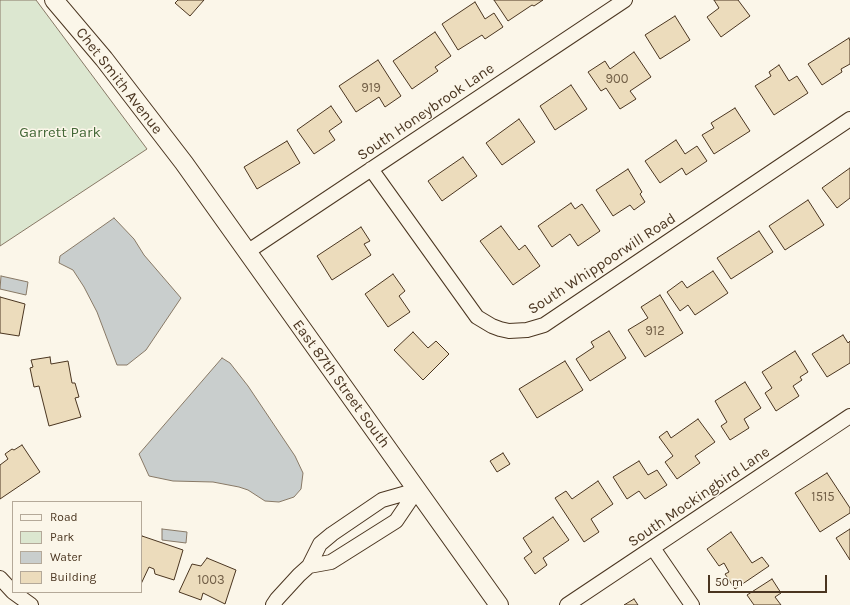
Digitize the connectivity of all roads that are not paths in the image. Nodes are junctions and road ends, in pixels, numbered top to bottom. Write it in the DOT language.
graph roads {
  1 [pos="54,0"];
  2 [pos="624,0"];
  3 [pos="850,119"];
  4 [pos="184,163"];
  5 [pos="371,169"];
  6 [pos="247,252"];
  7 [pos="849,418"];
  8 [pos="416,490"];
  9 [pos="653,548"];
  10 [pos="309,566"];
  11 [pos="0,578"];
  12 [pos="12,591"];
  13 [pos="14,593"];
  14 [pos="31,605"];
  15 [pos="273,605"];
  16 [pos="499,605"];
  17 [pos="567,605"];
  18 [pos="692,605"];
  1 -- 4 [label="street, Chet Smith Avenue"];
  2 -- 5 [label="street, South Honeybrook Lane"];
  3 -- 5 [label="street, South Whippoorwill Road"];
  4 -- 6 [label="street, East 87th Street South"];
  5 -- 6 [label="street, South Honeybrook Lane"];
  6 -- 8 [label="street, East 87th Street South"];
  7 -- 9 [label="street, South Mockingbird Lane"];
  8 -- 10 [label="street"];
  8 -- 10 [label="street"];
  8 -- 16 [label="street, East 87th Street South"];
  9 -- 17 [label="street, South Mockingbird Lane"];
  9 -- 18 [label="street"];
  10 -- 15 [label="street"];
  11 -- 12 [label="street"];
  13 -- 14 [label="street"];
}
